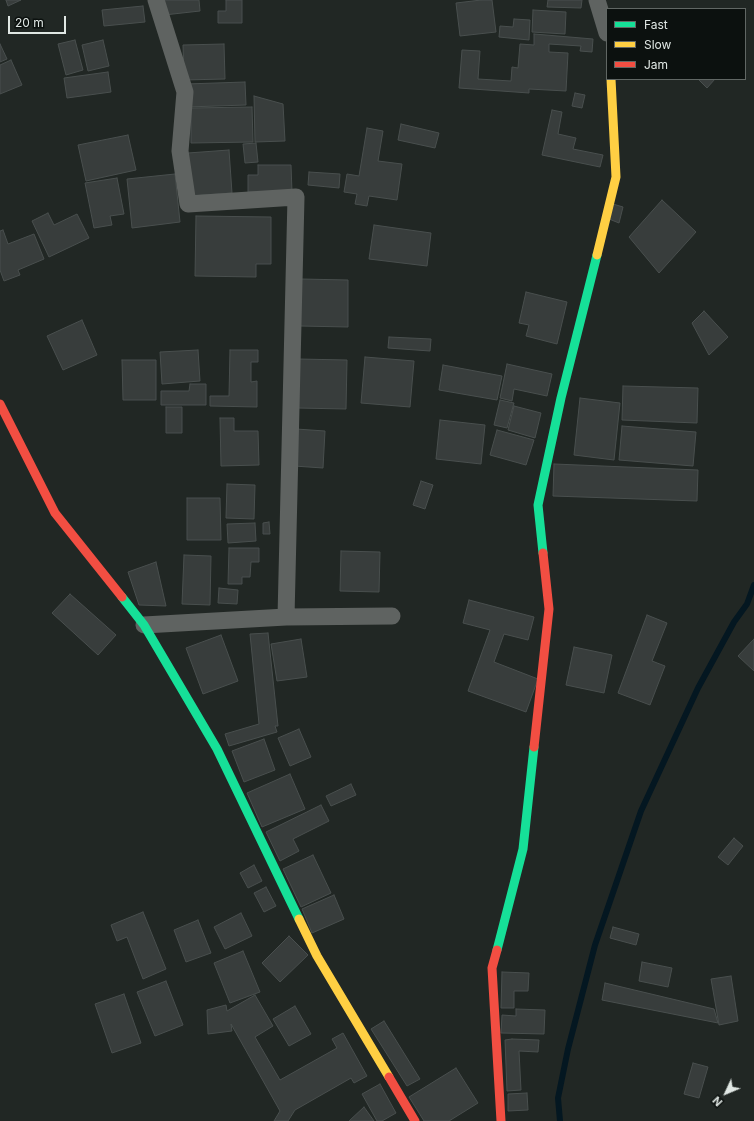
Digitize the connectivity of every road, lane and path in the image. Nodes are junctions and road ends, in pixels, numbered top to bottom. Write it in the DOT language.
graph roads {
  1 [pos="156,0"];
  2 [pos="597,0"];
  3 [pos="606,30"];
  4 [pos="611,80"];
  5 [pos="0,404"];
  6 [pos="392,616"];
  7 [pos="286,617"];
  8 [pos="144,625"];
  9 [pos="415,1121"];
  10 [pos="501,1121"];
  1 -- 7 [label="street"];
  2 -- 3 [label="street"];
  4 -- 10 [label="street"];
  5 -- 8 [label="street"];
  6 -- 7 [label="street"];
  7 -- 8 [label="street"];
  8 -- 9 [label="street"];
}
